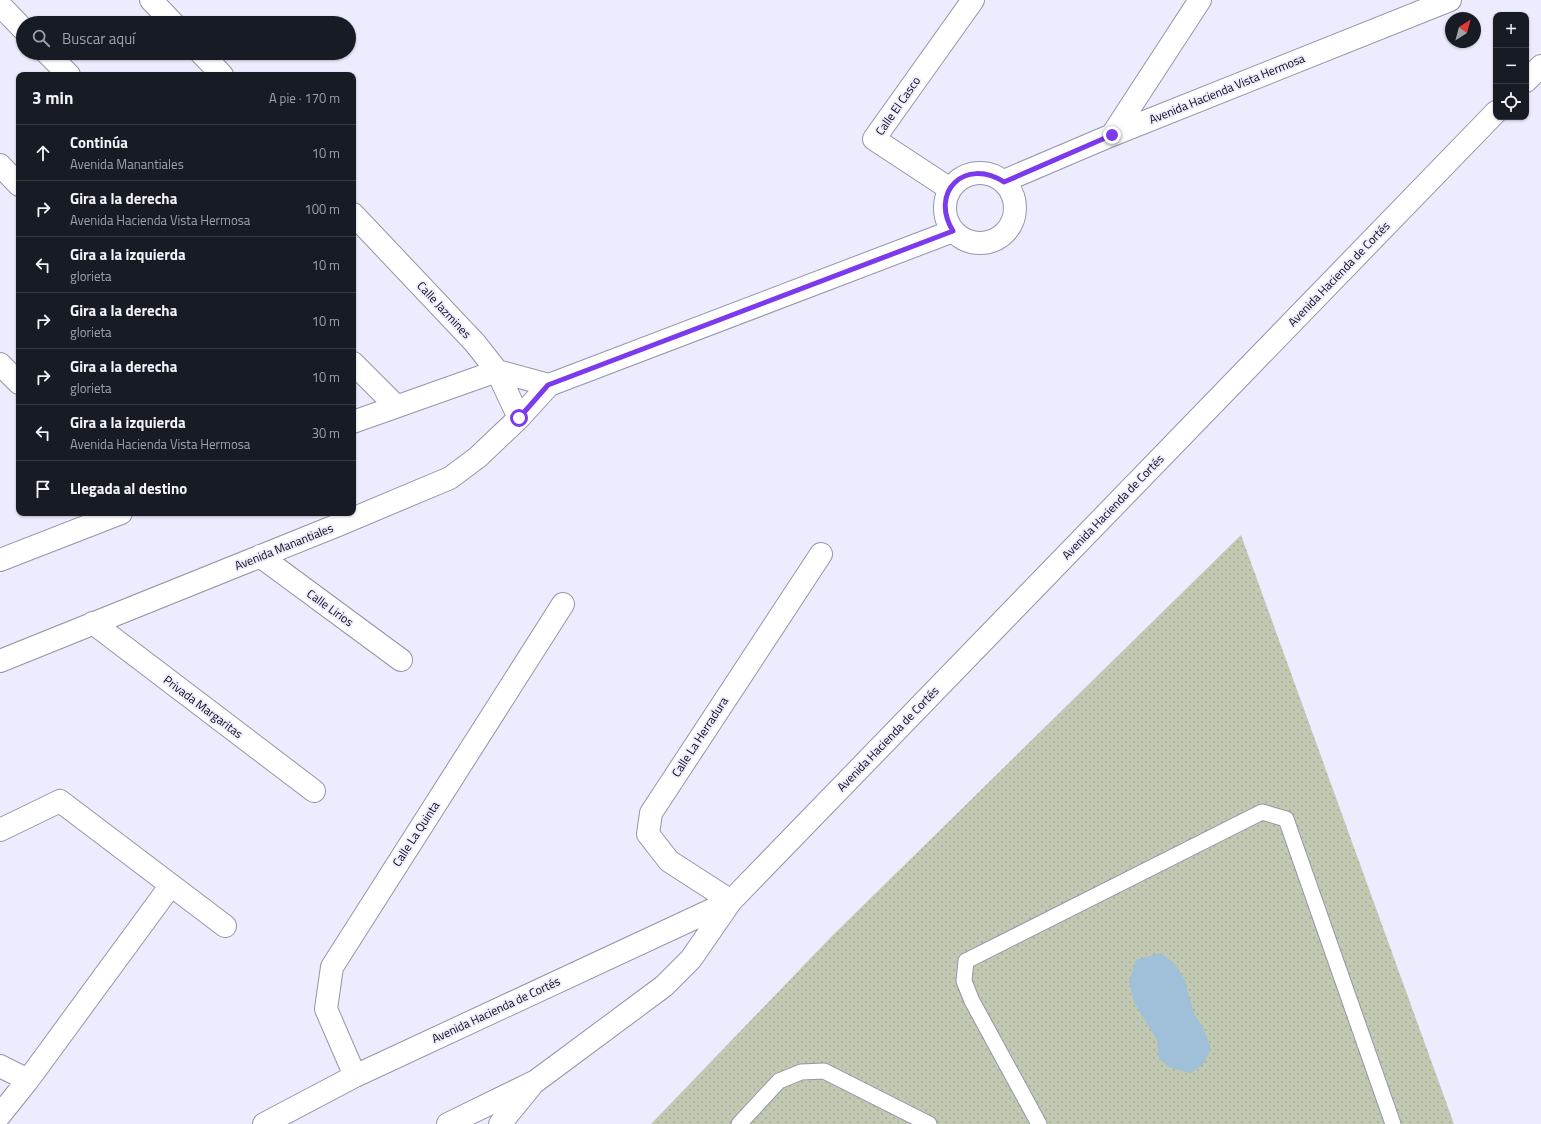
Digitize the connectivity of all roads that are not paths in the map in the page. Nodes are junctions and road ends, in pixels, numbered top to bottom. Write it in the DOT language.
graph roads {
  1 [pos="151,0"];
  2 [pos="973,0"];
  3 [pos="1200,0"];
  4 [pos="1450,0"];
  5 [pos="0,5"];
  6 [pos="166,16"];
  7 [pos="16,22"];
  8 [pos="54,60"];
  9 [pos="208,60"];
  10 [pos="1541,66"];
  11 [pos="66,72"];
  12 [pos="219,72"];
  13 [pos="1529,78"];
  14 [pos="1493,115"];
  15 [pos="1112,135"];
  16 [pos="0,165"];
  17 [pos="1004,182"];
  18 [pos="16,183"];
  19 [pos="950,189"];
  20 [pos="356,217"];
  21 [pos="953,231"];
  22 [pos="0,364"];
  23 [pos="356,366"];
  24 [pos="497,371"];
  25 [pos="16,380"];
  26 [pos="548,385"];
  27 [pos="396,406"];
  28 [pos="519,418"];
  29 [pos="356,421"];
  30 [pos="356,511"];
  31 [pos="113,516"];
  32 [pos="333,519"];
  33 [pos="821,554"];
  34 [pos="260,556"];
  35 [pos="0,560"];
  36 [pos="563,604"];
  37 [pos="93,623"];
  38 [pos="401,660"];
  39 [pos="0,661"];
  40 [pos="314,791"];
  41 [pos="0,830"];
  42 [pos="172,885"];
  43 [pos="731,901"];
  44 [pos="225,926"];
  45 [pos="0,1066"];
  46 [pos="355,1076"];
  47 [pos="28,1080"];
  48 [pos="536,1081"];
  49 [pos="0,1115"];
  50 [pos="264,1124"];
  51 [pos="448,1124"];
  52 [pos="500,1124"];
  53 [pos="738,1124"];
  54 [pos="929,1124"];
  55 [pos="1039,1124"];
  56 [pos="1393,1124"];
  1 -- 6 [label="street"];
  2 -- 19 [label="street, Calle El Casco"];
  3 -- 15 [label="street"];
  4 -- 15 [label="street, Avenida Hacienda Vista Hermosa"];
  5 -- 7 [label="street"];
  8 -- 11 [label="street"];
  9 -- 12 [label="street"];
  10 -- 13 [label="street"];
  14 -- 43 [label="street, Avenida Hacienda de Cortés"];
  15 -- 17 [label="street, Avenida Hacienda Vista Hermosa"];
  16 -- 18 [label="street"];
  17 -- 19 [label="street"];
  17 -- 21 [label="street"];
  19 -- 21 [label="street"];
  20 -- 24 [label="street, Calle Jazmines"];
  21 -- 26 [label="street"];
  22 -- 25 [label="street"];
  23 -- 27 [label="street"];
  24 -- 26 [label="street"];
  24 -- 27 [label="street"];
  24 -- 28 [label="street, Calle Jazmines"];
  26 -- 28 [label="street, Avenida Manantiales"];
  27 -- 29 [label="street"];
  28 -- 30 [label="street, Avenida Manantiales"];
  31 -- 35 [label="street"];
  32 -- 34 [label="street, Avenida Manantiales"];
  33 -- 43 [label="street, Calle La Herradura"];
  34 -- 37 [label="street, Avenida Manantiales"];
  34 -- 38 [label="street, Calle Lirios"];
  36 -- 46 [label="street, Calle La Quinta"];
  37 -- 39 [label="street, Avenida Manantiales"];
  37 -- 40 [label="street, Privada Margaritas"];
  41 -- 42 [label="street"];
  42 -- 44 [label="street"];
  42 -- 47 [label="street"];
  43 -- 46 [label="street, Avenida Hacienda de Cortés"];
  43 -- 48 [label="street, Avenida Hacienda de Cortés"];
  45 -- 47 [label="street"];
  46 -- 50 [label="street, Avenida Hacienda de Cortés"];
  47 -- 49 [label="street"];
  48 -- 51 [label="street, Avenida Hacienda de Cortés"];
  48 -- 52 [label="street"];
  53 -- 54 [label="lane"];
  55 -- 56 [label="lane"];
}
